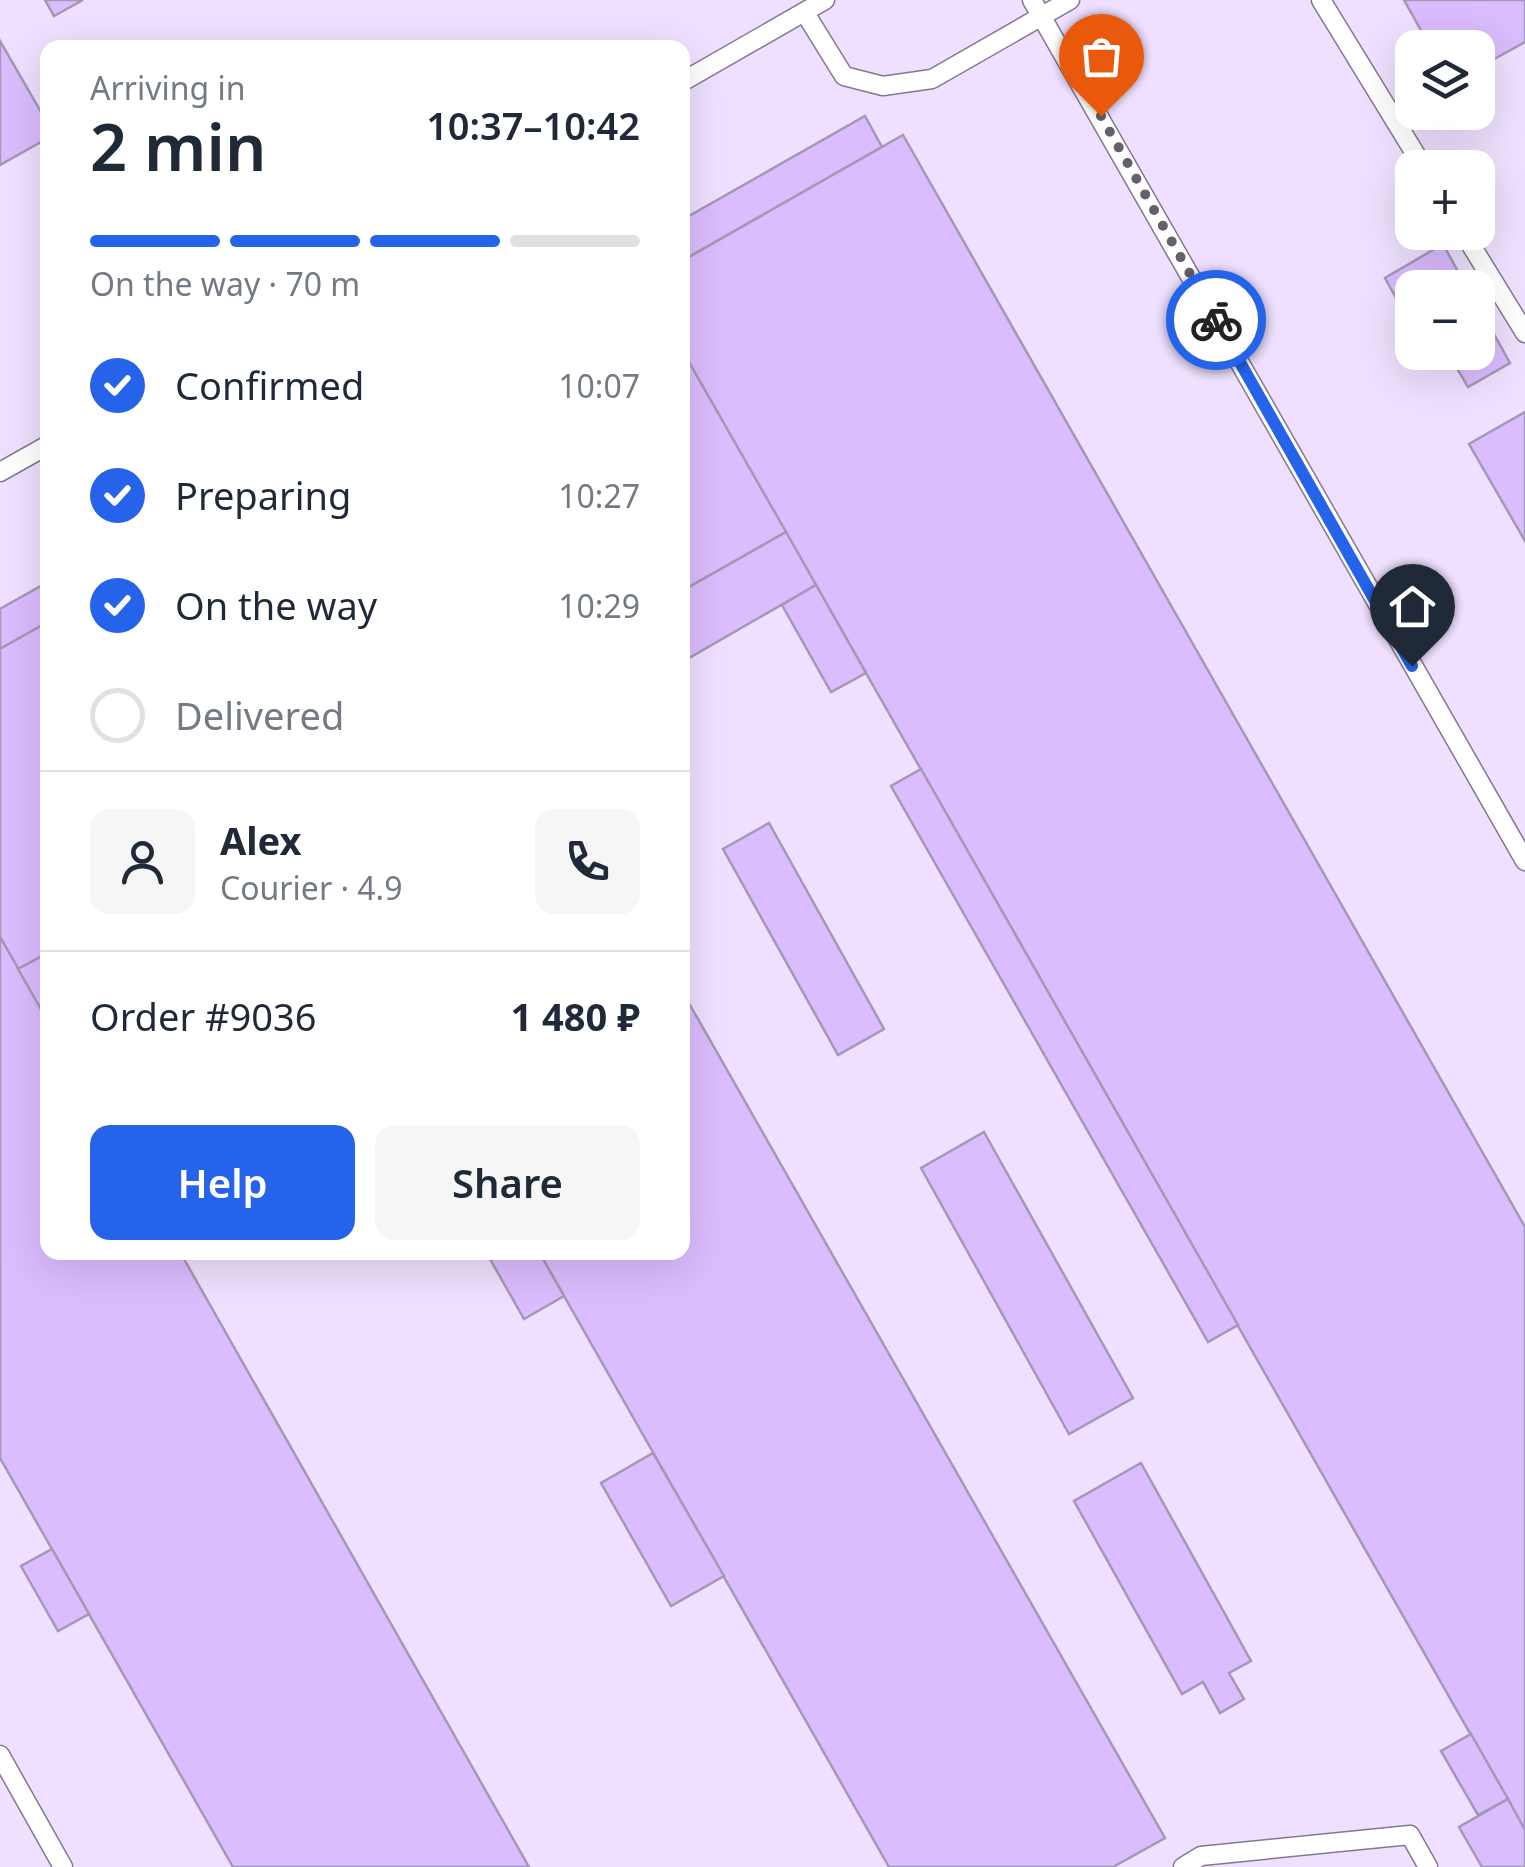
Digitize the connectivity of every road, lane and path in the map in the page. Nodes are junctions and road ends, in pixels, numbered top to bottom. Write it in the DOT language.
graph roads {
  1 [pos="825,0"];
  2 [pos="1070,0"];
  3 [pos="1322,0"];
  4 [pos="1037,8"];
  5 [pos="805,12"];
  6 [pos="690,77"];
  7 [pos="1413,150"];
  8 [pos="1474,250"];
  9 [pos="1525,334"];
  10 [pos="40,450"];
  11 [pos="0,472"];
  12 [pos="1525,861"];
  13 [pos="0,1755"];
  14 [pos="63,1867"];
  15 [pos="1183,1867"];
  16 [pos="1428,1867"];
  1 -- 5 [label="lane"];
  2 -- 4 [label="lane"];
  3 -- 7 [label="lane"];
  4 -- 5 [label="lane"];
  4 -- 12 [label="lane"];
  5 -- 6 [label="lane"];
  8 -- 9 [label="lane"];
  10 -- 11 [label="lane"];
  13 -- 14 [label="lane"];
  15 -- 16 [label="lane"];
}
